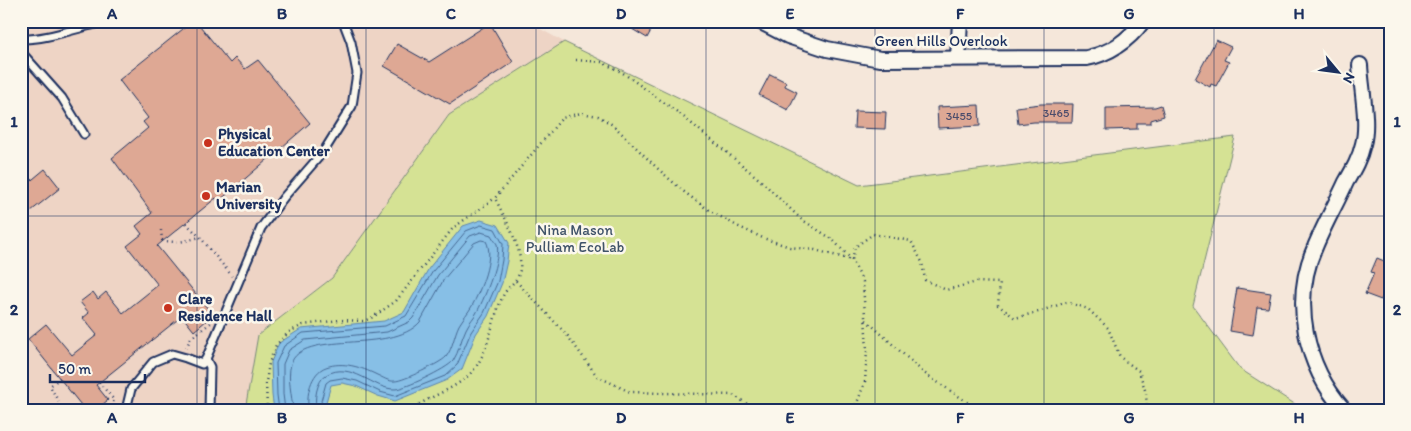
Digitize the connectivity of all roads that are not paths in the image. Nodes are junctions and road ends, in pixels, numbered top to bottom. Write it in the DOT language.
graph roads {
  1 [pos="99,21"];
  2 [pos="343,21"];
  3 [pos="759,21"];
  4 [pos="960,21"];
  5 [pos="1143,21"];
  6 [pos="21,40"];
  7 [pos="21,52"];
  8 [pos="958,58"];
  9 [pos="1360,65"];
  10 [pos="84,134"];
  11 [pos="206,359"];
  12 [pos="126,410"];
  13 [pos="209,410"];
  14 [pos="1344,410"];
  1 -- 6 [label="lane"];
  2 -- 11 [label="lane"];
  3 -- 8 [label="street, Green Hills Overlook"];
  4 -- 8 [label="street"];
  5 -- 8 [label="street, Green Hills Overlook"];
  7 -- 10 [label="lane"];
  9 -- 14 [label="street"];
  11 -- 12 [label="lane"];
  11 -- 13 [label="lane"];
}
